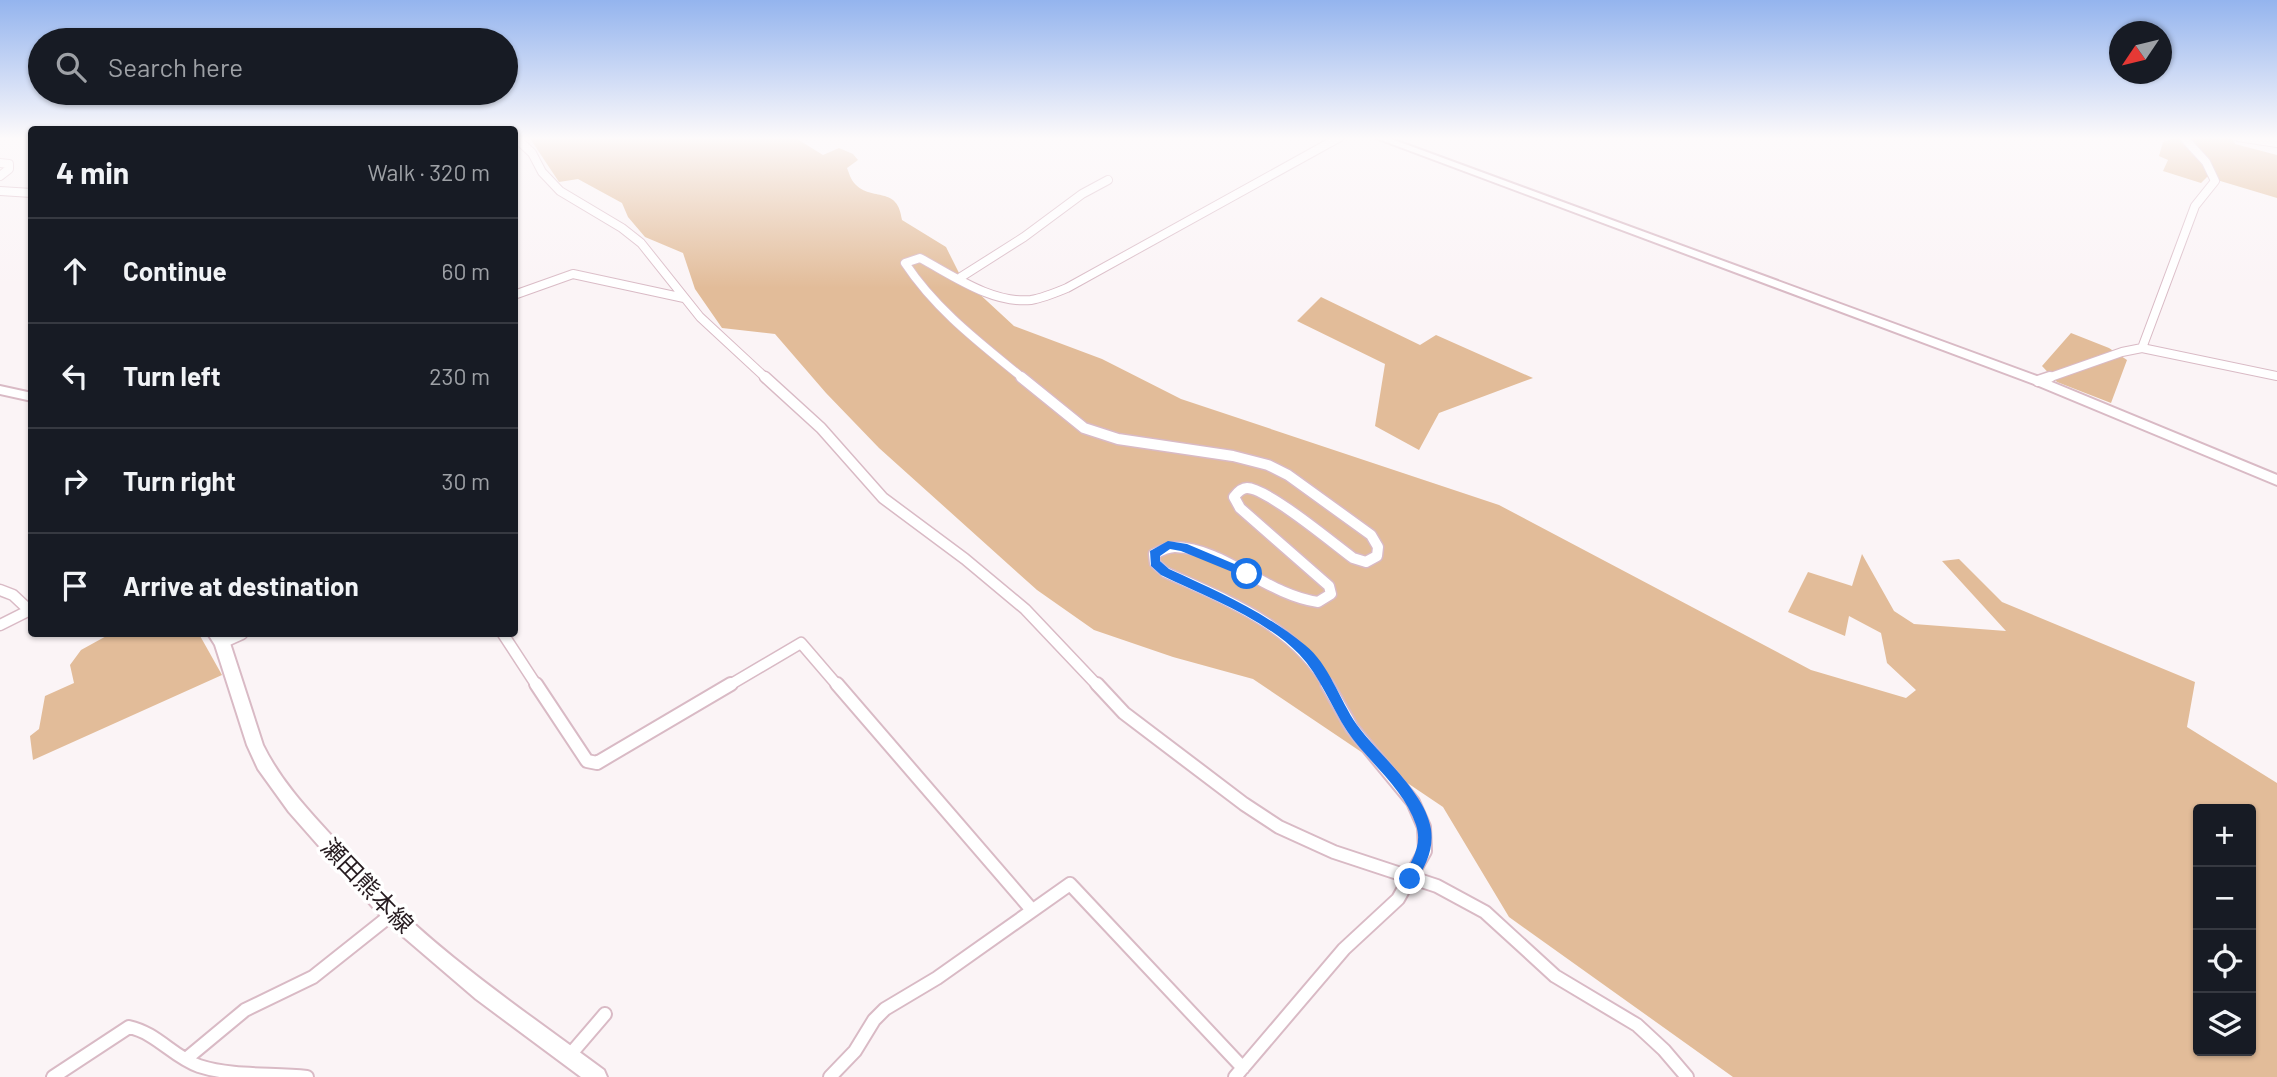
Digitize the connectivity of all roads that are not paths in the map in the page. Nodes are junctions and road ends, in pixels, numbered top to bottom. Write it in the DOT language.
graph roads {
  1 [pos="556,187"];
  2 [pos="1092,187"];
  3 [pos="1249,187"];
  4 [pos="1514,187"];
  5 [pos="2210,187"];
  6 [pos="0,191"];
  7 [pos="28,193"];
  8 [pos="961,277"];
  9 [pos="518,294"];
  10 [pos="684,298"];
  11 [pos="2142,348"];
  12 [pos="2277,376"];
  13 [pos="2038,381"];
  14 [pos="0,390"];
  15 [pos="28,396"];
  16 [pos="2277,481"];
  17 [pos="0,590"];
  18 [pos="28,607"];
  19 [pos="28,610"];
  20 [pos="0,625"];
  21 [pos="505,637"];
  22 [pos="219,638"];
  23 [pos="1410,879"];
  24 [pos="1032,910"];
  25 [pos="391,915"];
  26 [pos="605,1014"];
  27 [pos="569,1056"];
  28 [pos="186,1059"];
  29 [pos="1239,1072"];
  30 [pos="53,1077"];
  31 [pos="307,1077"];
  32 [pos="597,1077"];
  33 [pos="831,1077"];
  34 [pos="1687,1077"];
  1 -- 10 [label="street"];
  2 -- 8 [label="street"];
  3 -- 8 [label="street"];
  4 -- 13 [label="street"];
  5 -- 11 [label="street"];
  6 -- 7 [label="street"];
  8 -- 23 [label="street"];
  9 -- 10 [label="street"];
  10 -- 23 [label="street"];
  11 -- 12 [label="street"];
  11 -- 13 [label="street"];
  13 -- 16 [label="street"];
  14 -- 15 [label="street"];
  17 -- 18 [label="street"];
  19 -- 20 [label="street"];
  21 -- 24 [label="street"];
  22 -- 25 [label="street, 瀬田熊本線"];
  23 -- 29 [label="street"];
  23 -- 34 [label="street"];
  24 -- 29 [label="street"];
  24 -- 33 [label="street"];
  25 -- 27 [label="street, 瀬田熊本線"];
  25 -- 28 [label="street"];
  26 -- 27 [label="street"];
  27 -- 32 [label="street, 瀬田熊本線"];
  28 -- 30 [label="street"];
  28 -- 31 [label="street"];
}
